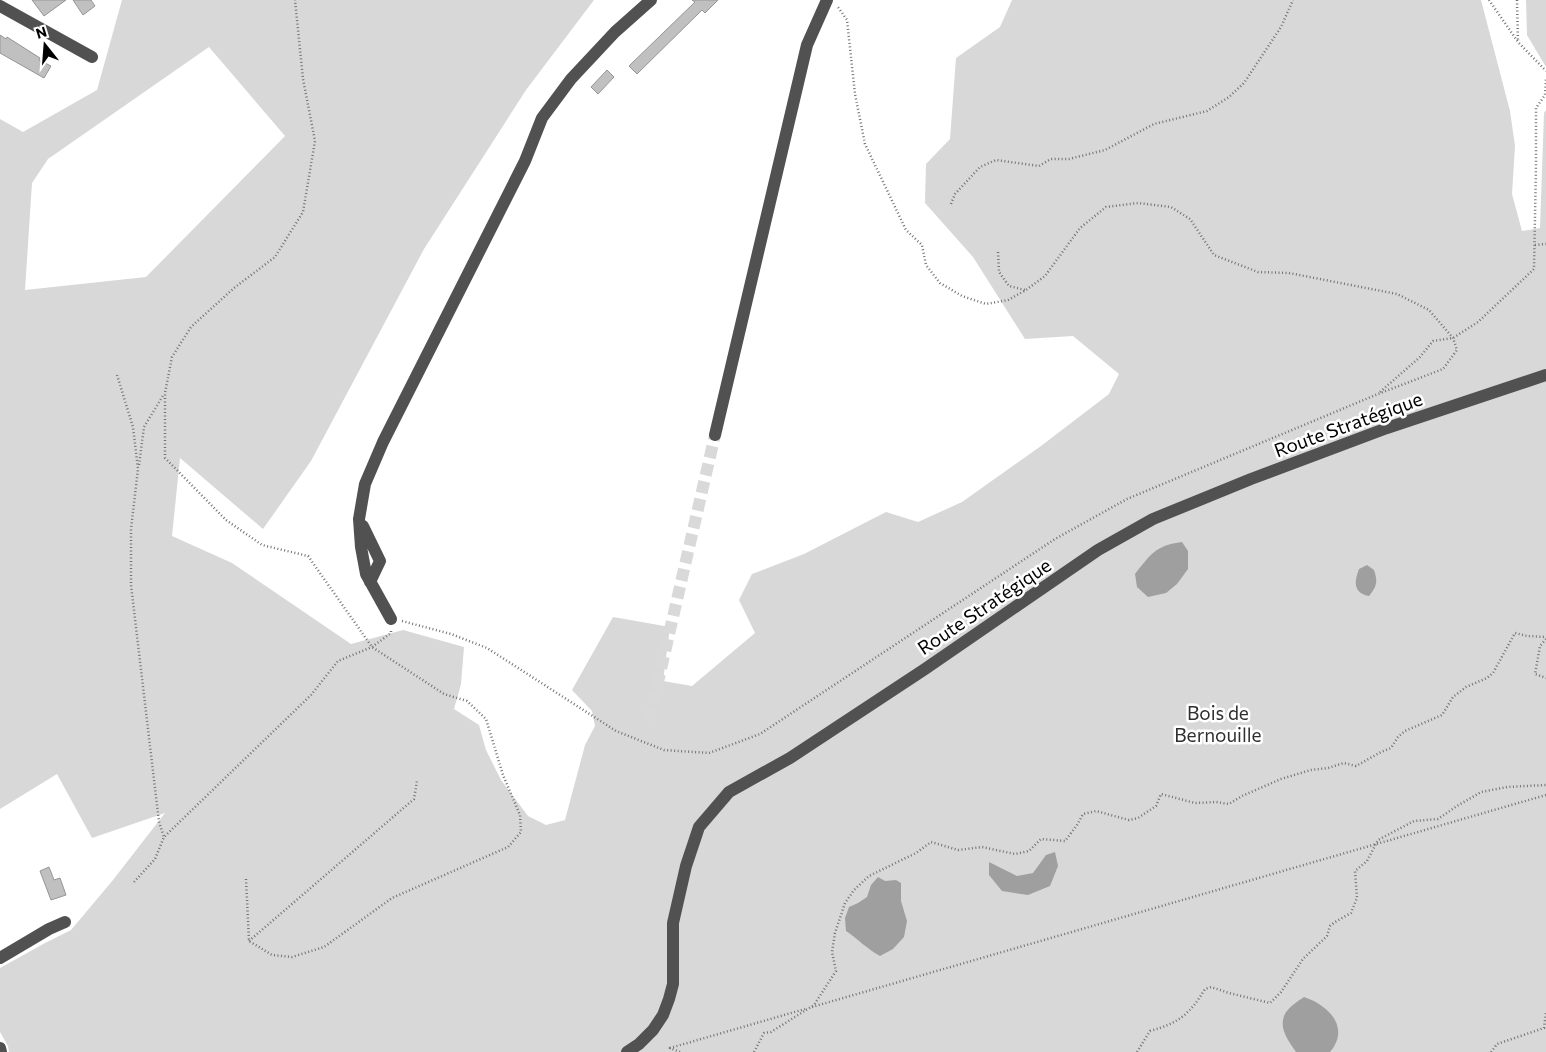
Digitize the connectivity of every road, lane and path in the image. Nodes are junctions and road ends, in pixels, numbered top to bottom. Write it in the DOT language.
graph roads {
  1 [pos="295,0"];
  2 [pos="650,0"];
  3 [pos="828,0"];
  4 [pos="834,0"];
  5 [pos="1293,0"];
  6 [pos="1489,0"];
  7 [pos="1517,0"];
  8 [pos="0,6"];
  9 [pos="1518,42"];
  10 [pos="92,57"];
  11 [pos="1546,71"];
  12 [pos="1546,79"];
  13 [pos="951,204"];
  14 [pos="1546,244"];
  15 [pos="1535,245"];
  16 [pos="998,252"];
  17 [pos="1026,290"];
  18 [pos="1453,338"];
  19 [pos="117,375"];
  20 [pos="1546,375"];
  21 [pos="165,393"];
  22 [pos="1378,394"];
  23 [pos="716,435"];
  24 [pos="138,469"];
  25 [pos="391,618"];
  26 [pos="1546,638"];
  27 [pos="372,647"];
  28 [pos="1546,678"];
  29 [pos="417,782"];
  30 [pos="1546,785"];
  31 [pos="1546,795"];
  32 [pos="164,837"];
  33 [pos="1375,844"];
  34 [pos="246,879"];
  35 [pos="134,882"];
  36 [pos="65,922"];
  37 [pos="249,941"];
  38 [pos="0,958"];
  39 [pos="809,1008"];
  40 [pos="1546,1013"];
  41 [pos="0,1048"];
  42 [pos="1,1052"];
  43 [pos="627,1052"];
  44 [pos="680,1052"];
  45 [pos="754,1052"];
  46 [pos="1137,1052"];
  47 [pos="1491,1052"];
  1 -- 21 [label="path"];
  2 -- 25 [label="street"];
  3 -- 23 [label="street"];
  4 -- 17 [label="path"];
  5 -- 13 [label="path"];
  6 -- 9 [label="path"];
  7 -- 9 [label="path"];
  8 -- 10 [label="street"];
  9 -- 11 [label="path"];
  12 -- 15 [label="path"];
  14 -- 15 [label="path"];
  15 -- 18 [label="path"];
  16 -- 17 [label="path"];
  17 -- 18 [label="path"];
  18 -- 22 [label="path"];
  18 -- 22 [label="path"];
  19 -- 24 [label="path"];
  20 -- 43 [label="street, Route Stratégique"];
  21 -- 24 [label="path"];
  21 -- 27 [label="path"];
  22 -- 25 [label="path"];
  24 -- 32 [label="path"];
  25 -- 27 [label="path"];
  26 -- 28 [label="path"];
  26 -- 39 [label="path"];
  27 -- 32 [label="path"];
  27 -- 37 [label="path"];
  29 -- 37 [label="path"];
  30 -- 33 [label="path"];
  31 -- 33 [label="path"];
  32 -- 35 [label="path"];
  33 -- 39 [label="path"];
  33 -- 46 [label="path"];
  34 -- 37 [label="path"];
  36 -- 38 [label="street"];
  39 -- 44 [label="path"];
  39 -- 45 [label="path"];
  40 -- 47 [label="path"];
  41 -- 42 [label="street"];
}
